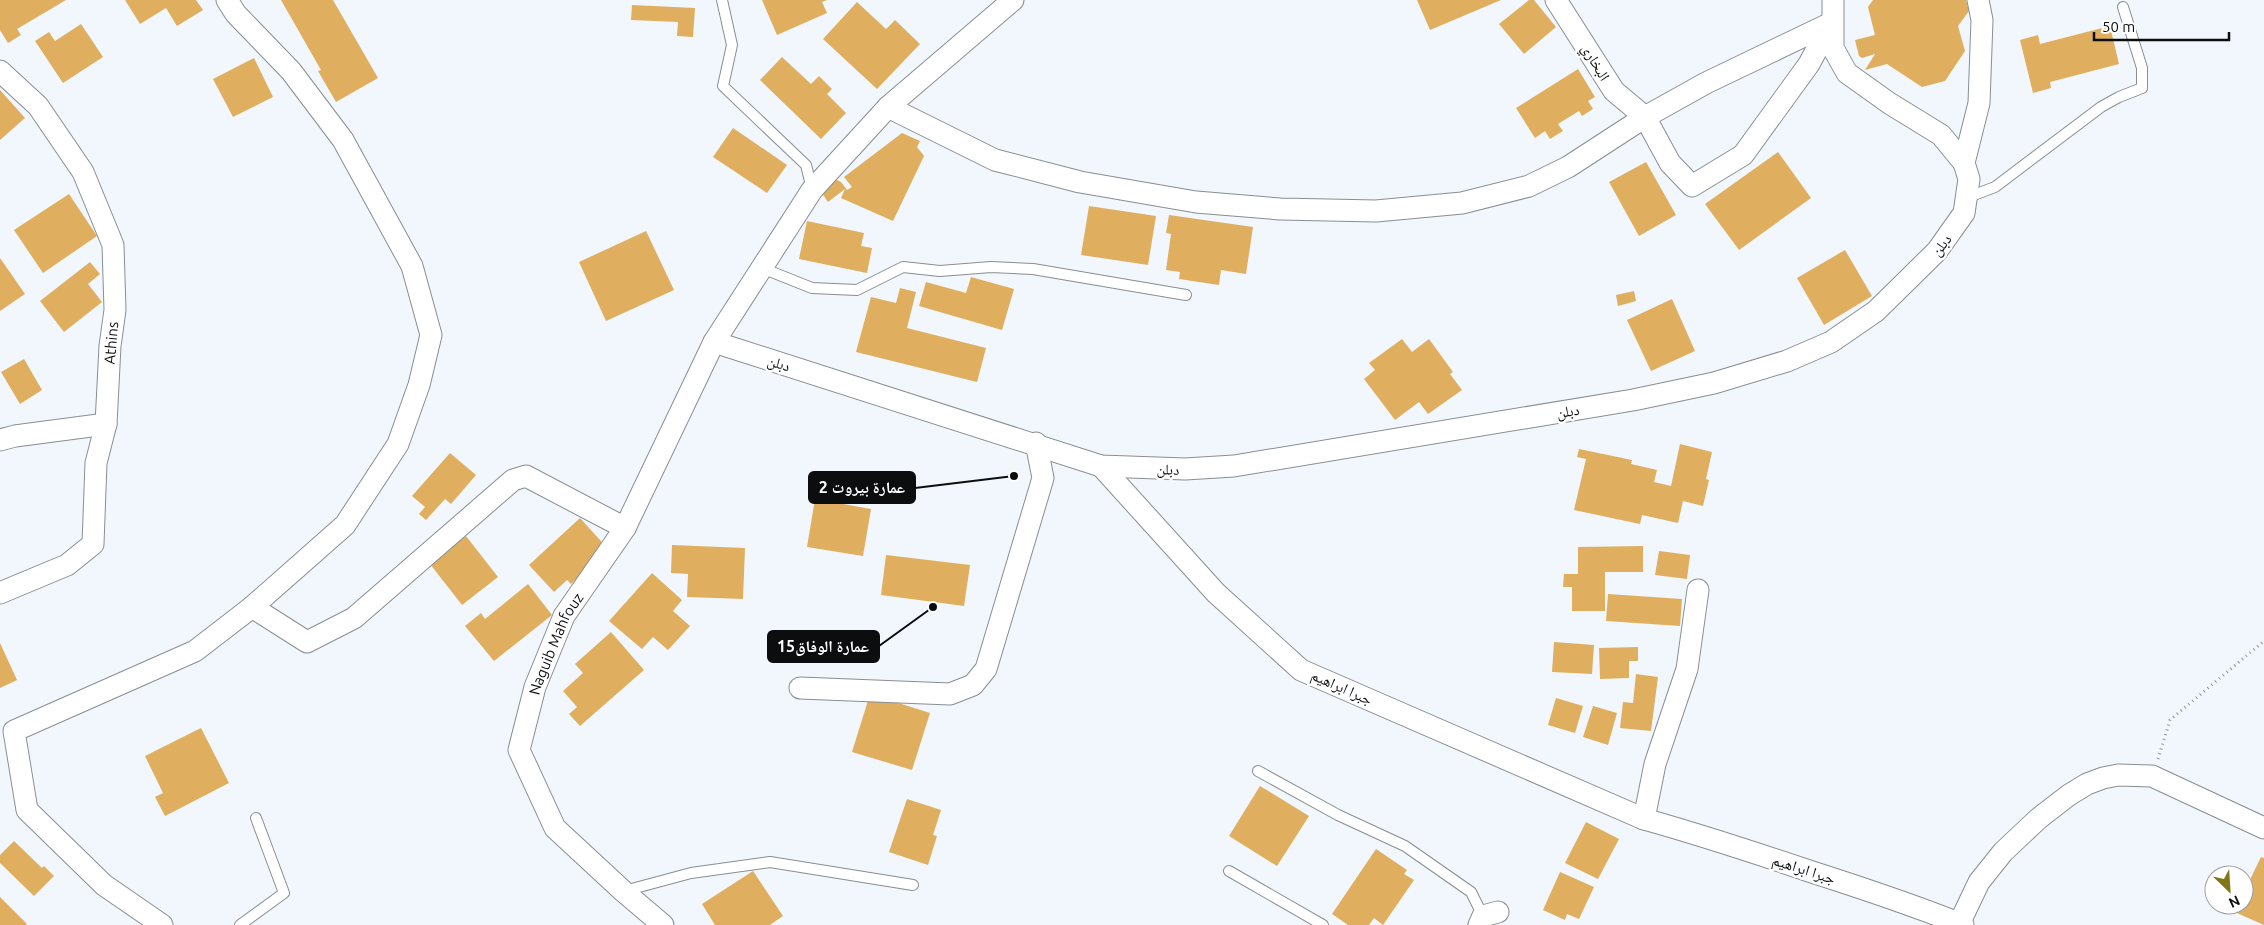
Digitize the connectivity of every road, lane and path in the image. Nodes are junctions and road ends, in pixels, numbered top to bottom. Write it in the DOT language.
graph roads {
  1 [pos="227,0"];
  2 [pos="722,0"];
  3 [pos="1014,0"];
  4 [pos="1556,0"];
  5 [pos="1833,0"];
  6 [pos="1978,0"];
  7 [pos="2123,7"];
  8 [pos="1831,23"];
  9 [pos="0,71"];
  10 [pos="888,108"];
  11 [pos="1645,117"];
  12 [pos="1964,163"];
  13 [pos="812,190"];
  14 [pos="1966,198"];
  15 [pos="762,268"];
  16 [pos="1186,295"];
  17 [pos="714,342"];
  18 [pos="106,424"];
  19 [pos="0,440"];
  20 [pos="1036,443"];
  21 [pos="1101,466"];
  22 [pos="625,528"];
  23 [pos="1698,590"];
  24 [pos="0,593"];
  25 [pos="252,606"];
  26 [pos="2264,641"];
  27 [pos="800,688"];
  28 [pos="1258,771"];
  29 [pos="2152,776"];
  30 [pos="256,818"];
  31 [pos="1644,819"];
  32 [pos="2264,828"];
  33 [pos="1229,871"];
  34 [pos="913,885"];
  35 [pos="622,891"];
  36 [pos="1487,918"];
  37 [pos="1961,924"];
  38 [pos="162,925"];
  39 [pos="240,925"];
  40 [pos="663,925"];
  41 [pos="1323,925"];
  1 -- 25 [label="street"];
  2 -- 13 [label="lane"];
  3 -- 10 [label="street, Naguib Mahfouz"];
  4 -- 11 [label="street, البخاري"];
  5 -- 8 [label="street"];
  6 -- 12 [label="street"];
  7 -- 14 [label="lane"];
  8 -- 11 [label="street"];
  8 -- 11 [label="street"];
  8 -- 12 [label="street"];
  9 -- 18 [label="street, Athins"];
  10 -- 11 [label="street"];
  10 -- 13 [label="street, Naguib Mahfouz"];
  12 -- 14 [label="street, دبلن"];
  13 -- 15 [label="street, Naguib Mahfouz"];
  14 -- 21 [label="street, دبلن"];
  15 -- 16 [label="lane"];
  15 -- 17 [label="street, Naguib Mahfouz"];
  17 -- 20 [label="street, دبلن"];
  17 -- 22 [label="street, Naguib Mahfouz"];
  18 -- 19 [label="street"];
  18 -- 24 [label="street, Athins"];
  20 -- 21 [label="street, دبلن"];
  20 -- 27 [label="street"];
  21 -- 31 [label="street, جبرا ابراهيم"];
  22 -- 25 [label="street"];
  22 -- 35 [label="street, Naguib Mahfouz"];
  23 -- 31 [label="street"];
  25 -- 38 [label="street"];
  26 -- 29 [label="path"];
  28 -- 36 [label="lane"];
  29 -- 32 [label="street"];
  29 -- 37 [label="street"];
  30 -- 39 [label="lane"];
  31 -- 37 [label="street, جبرا ابراهيم"];
  33 -- 41 [label="lane"];
  34 -- 35 [label="lane"];
  35 -- 40 [label="street, Naguib Mahfouz"];
}
